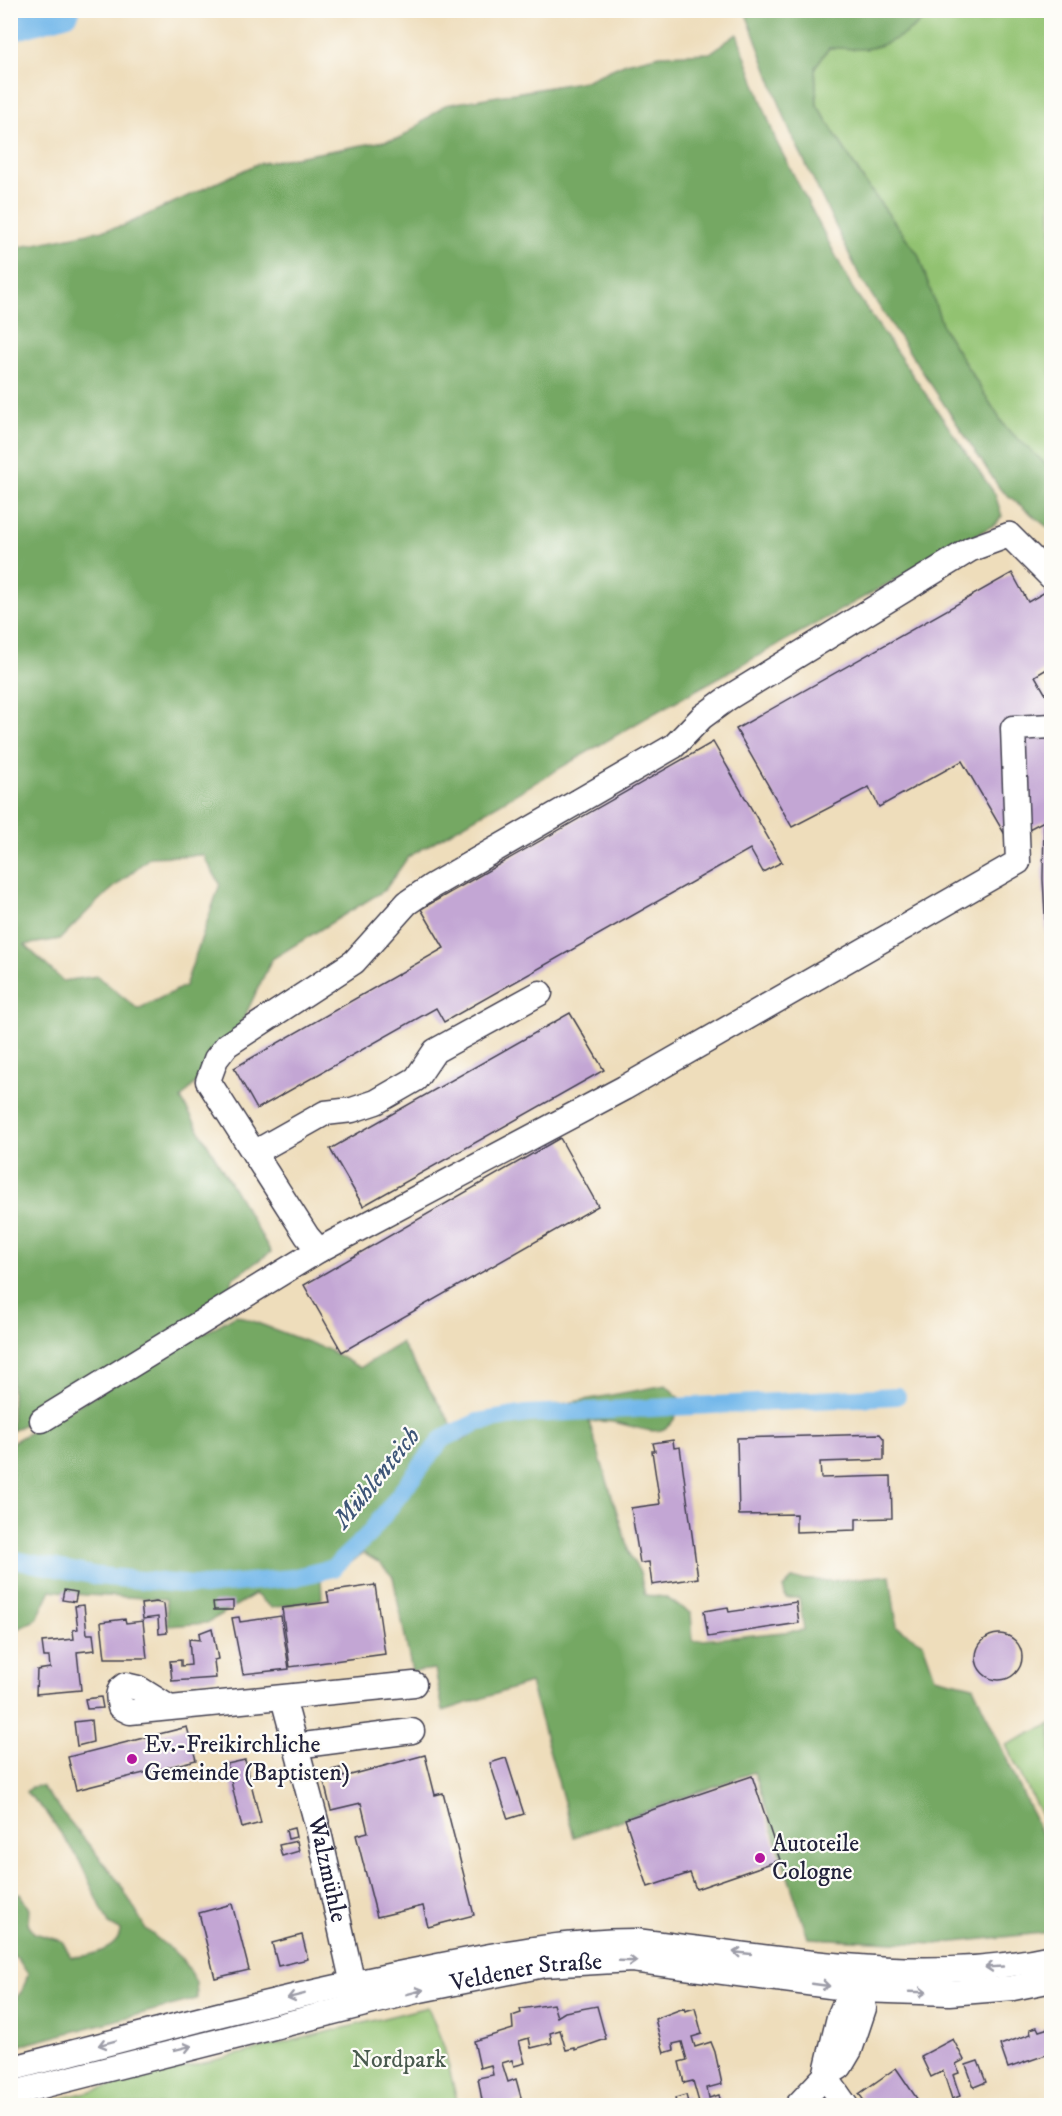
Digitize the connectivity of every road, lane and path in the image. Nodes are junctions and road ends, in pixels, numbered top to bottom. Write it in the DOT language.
graph roads {
  1 [pos="1052,578"];
  2 [pos="1052,726"];
  3 [pos="540,993"];
  4 [pos="254,1153"];
  5 [pos="319,1250"];
  6 [pos="42,1420"];
  7 [pos="414,1684"];
  8 [pos="283,1698"];
  9 [pos="170,1708"];
  10 [pos="412,1731"];
  11 [pos="296,1746"];
  12 [pos="1052,1957"];
  13 [pos="861,1979"];
  14 [pos="1052,1980"];
  15 [pos="353,1982"];
  16 [pos="358,2006"];
  17 [pos="10,2069"];
  18 [pos="825,2076"];
  19 [pos="10,2094"];
  20 [pos="797,2106"];
  21 [pos="846,2106"];
  1 -- 4 [label="street"];
  2 -- 5 [label="street"];
  3 -- 4 [label="street"];
  4 -- 5 [label="street"];
  5 -- 6 [label="street"];
  7 -- 8 [label="street"];
  8 -- 9 [label="street"];
  8 -- 11 [label="street, Walzmühle"];
  10 -- 11 [label="street"];
  11 -- 15 [label="street, Walzmühle"];
  12 -- 13 [label="street, Veldener Straße, one-way"];
  13 -- 14 [label="street, Veldener Straße, one-way"];
  13 -- 15 [label="street, Veldener Straße, one-way"];
  16 -- 13 [label="street, Veldener Straße, one-way"];
  13 -- 18 [label="street"];
  15 -- 16 [label="street, Walzmühle"];
  15 -- 17 [label="street, Veldener Straße, one-way"];
  19 -- 16 [label="street, Veldener Straße, one-way"];
  18 -- 20 [label="street"];
  18 -- 21 [label="street"];
}
